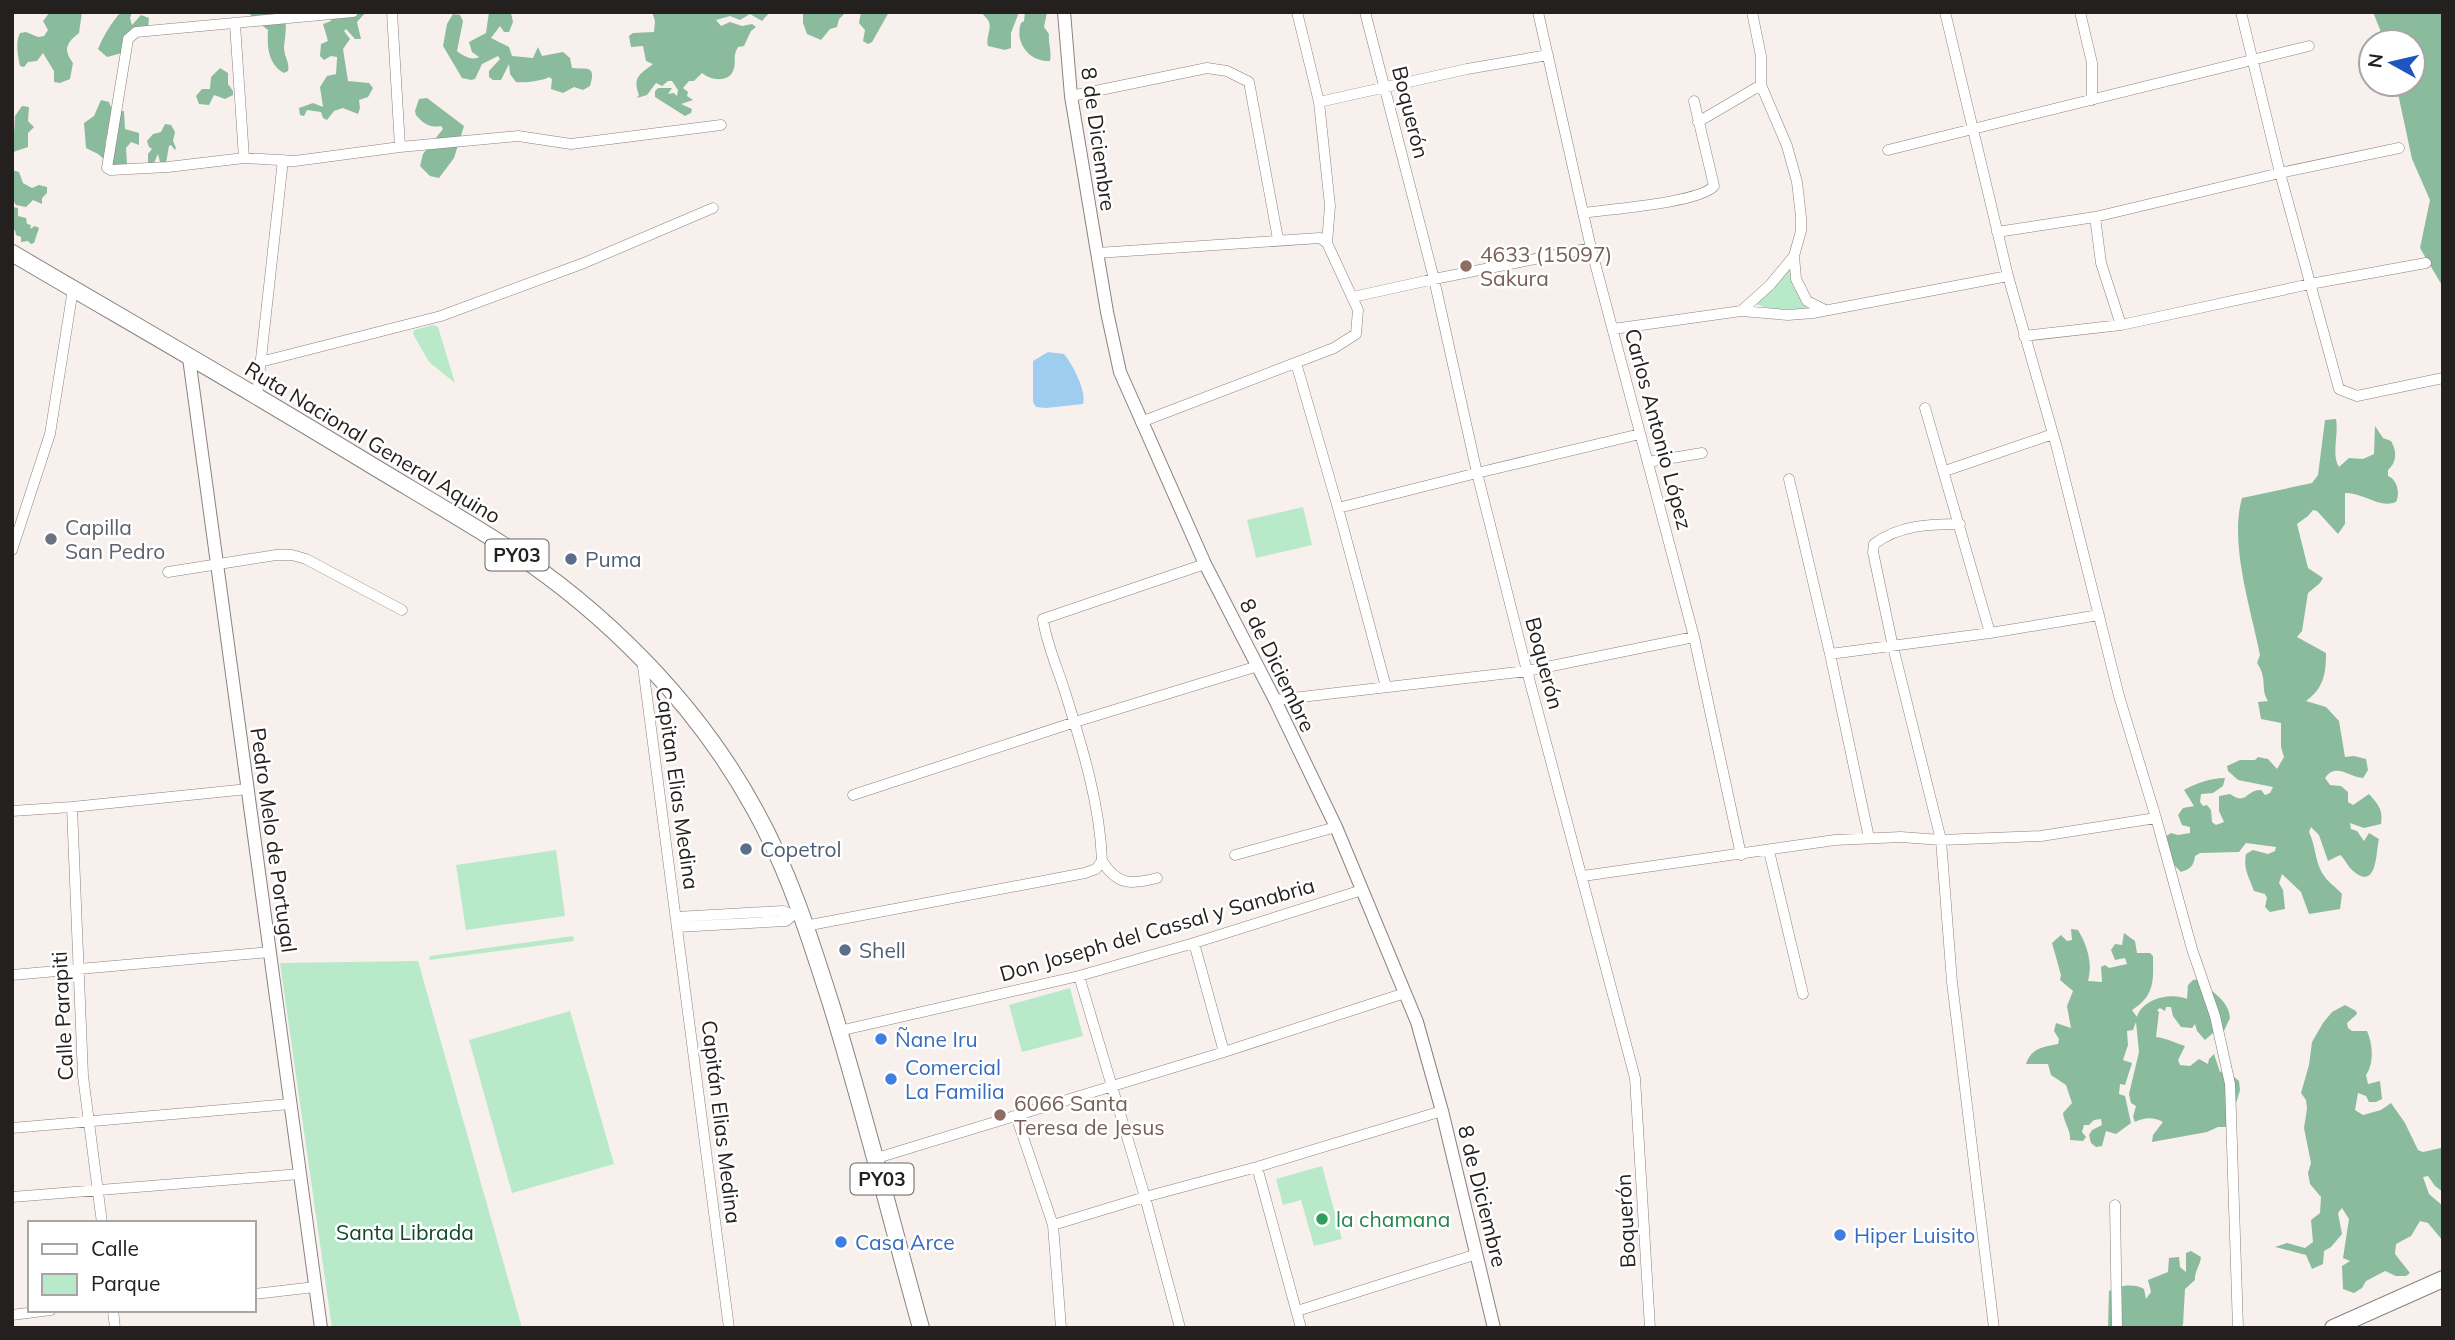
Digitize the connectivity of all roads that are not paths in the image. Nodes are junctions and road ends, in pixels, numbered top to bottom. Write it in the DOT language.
graph roads {
  1 [pos="353,12"];
  2 [pos="392,12"];
  3 [pos="1064,12"];
  4 [pos="1297,12"];
  5 [pos="1365,12"];
  6 [pos="1538,12"];
  7 [pos="1752,12"];
  8 [pos="1945,12"];
  9 [pos="2080,12"];
  10 [pos="2241,12"];
  11 [pos="235,24"];
  12 [pos="2309,46"];
  13 [pos="1548,55"];
  14 [pos="2253,60"];
  15 [pos="1761,85"];
  16 [pos="1385,88"];
  17 [pos="1071,96"];
  18 [pos="2092,100"];
  19 [pos="1694,101"];
  20 [pos="1319,102"];
  21 [pos="1698,122"];
  22 [pos="721,125"];
  23 [pos="1973,130"];
  24 [pos="400,147"];
  25 [pos="2399,148"];
  26 [pos="1888,150"];
  27 [pos="244,158"];
  28 [pos="283,160"];
  29 [pos="2280,173"];
  30 [pos="713,208"];
  31 [pos="1583,213"];
  32 [pos="2095,218"];
  33 [pos="1997,232"];
  34 [pos="1278,239"];
  35 [pos="1327,243"];
  36 [pos="1591,248"];
  37 [pos="12,253"];
  38 [pos="1097,253"];
  39 [pos="1794,256"];
  40 [pos="2426,262"];
  41 [pos="2008,276"];
  42 [pos="1434,279"];
  43 [pos="2310,284"];
  44 [pos="74,289"];
  45 [pos="1353,298"];
  46 [pos="1824,310"];
  47 [pos="1741,311"];
  48 [pos="2121,325"];
  49 [pos="1614,328"];
  50 [pos="2024,336"];
  51 [pos="189,358"];
  52 [pos="260,362"];
  53 [pos="1296,363"];
  54 [pos="2443,378"];
  55 [pos="257,396"];
  56 [pos="1925,408"];
  57 [pos="1141,422"];
  58 [pos="1640,434"];
  59 [pos="2053,435"];
  60 [pos="1702,453"];
  61 [pos="1648,462"];
  62 [pos="1945,471"];
  63 [pos="1477,472"];
  64 [pos="1789,478"];
  65 [pos="1338,508"];
  66 [pos="1960,524"];
  67 [pos="14,539"];
  68 [pos="12,550"];
  69 [pos="1205,564"];
  70 [pos="217,565"];
  71 [pos="168,572"];
  72 [pos="402,610"];
  73 [pos="2099,615"];
  74 [pos="1990,633"];
  75 [pos="1694,637"];
  76 [pos="1893,646"];
  77 [pos="1830,654"];
  78 [pos="642,659"];
  79 [pos="1258,666"];
  80 [pos="1527,671"];
  81 [pos="1386,687"];
  82 [pos="1275,701"];
  83 [pos="1075,722"];
  84 [pos="247,789"];
  85 [pos="853,795"];
  86 [pos="72,807"];
  87 [pos="12,811"];
  88 [pos="2156,818"];
  89 [pos="1336,828"];
  90 [pos="1869,838"];
  91 [pos="1941,840"];
  92 [pos="1769,851"];
  93 [pos="1235,855"];
  94 [pos="1741,855"];
  95 [pos="1102,861"];
  96 [pos="1583,876"];
  97 [pos="1157,878"];
  98 [pos="1362,890"];
  99 [pos="796,917"];
  100 [pos="676,922"];
  101 [pos="1195,943"];
  102 [pos="270,953"];
  103 [pos="79,969"];
  104 [pos="12,975"];
  105 [pos="1079,976"];
  106 [pos="1405,993"];
  107 [pos="1803,994"];
  108 [pos="839,1031"];
  109 [pos="1224,1052"];
  110 [pos="1112,1086"];
  111 [pos="290,1104"];
  112 [pos="1442,1111"];
  113 [pos="1016,1116"];
  114 [pos="89,1121"];
  115 [pos="12,1128"];
  116 [pos="877,1158"];
  117 [pos="1257,1167"];
  118 [pos="300,1174"];
  119 [pos="98,1190"];
  120 [pos="12,1197"];
  121 [pos="1145,1197"];
  122 [pos="2115,1205"];
  123 [pos="102,1221"];
  124 [pos="1053,1225"];
  125 [pos="1477,1254"];
  126 [pos="2443,1279"];
  127 [pos="315,1287"];
  128 [pos="256,1294"];
  129 [pos="1297,1311"];
  130 [pos="35,1312"];
  131 [pos="12,1315"];
  132 [pos="321,1328"];
  133 [pos="729,1328"];
  134 [pos="921,1328"];
  135 [pos="1061,1328"];
  136 [pos="1180,1328"];
  137 [pos="1301,1328"];
  138 [pos="1494,1328"];
  139 [pos="1650,1328"];
  140 [pos="1994,1328"];
  141 [pos="2117,1328"];
  142 [pos="2238,1328"];
  143 [pos="2333,1328"];
  1 -- 11 [label="street"];
  2 -- 24 [label="street"];
  3 -- 17 [label="street, 8 de Diciembre"];
  4 -- 20 [label="street"];
  5 -- 16 [label="street, Boquerón"];
  6 -- 13 [label="street, Carlos Antonio López"];
  7 -- 15 [label="street"];
  8 -- 23 [label="street"];
  9 -- 18 [label="street"];
  10 -- 14 [label="street"];
  11 -- 27 [label="street"];
  11 -- 27 [label="street"];
  12 -- 14 [label="street"];
  13 -- 16 [label="street"];
  13 -- 31 [label="street, Carlos Antonio López"];
  14 -- 18 [label="street"];
  14 -- 29 [label="street"];
  15 -- 21 [label="street"];
  15 -- 39 [label="street"];
  16 -- 20 [label="street"];
  16 -- 42 [label="street, Boquerón"];
  17 -- 34 [label="street"];
  17 -- 38 [label="street, 8 de Diciembre"];
  18 -- 23 [label="street"];
  19 -- 21 [label="street"];
  20 -- 35 [label="street"];
  21 -- 31 [label="street"];
  22 -- 24 [label="street"];
  23 -- 26 [label="street"];
  23 -- 33 [label="street"];
  24 -- 28 [label="street"];
  25 -- 29 [label="street"];
  27 -- 28 [label="street"];
  28 -- 52 [label="street"];
  29 -- 32 [label="street"];
  29 -- 43 [label="street"];
  30 -- 52 [label="street"];
  31 -- 36 [label="street, Carlos Antonio López"];
  32 -- 33 [label="street"];
  32 -- 48 [label="street"];
  33 -- 41 [label="street"];
  34 -- 35 [label="street"];
  34 -- 38 [label="street"];
  35 -- 45 [label="street"];
  36 -- 42 [label="street"];
  36 -- 49 [label="street, Carlos Antonio López"];
  37 -- 44 [label="main road, Ruta Nacional General Aquino / PY03"];
  38 -- 57 [label="street, 8 de Diciembre"];
  39 -- 46 [label="street"];
  39 -- 47 [label="street"];
  40 -- 43 [label="street"];
  41 -- 46 [label="street"];
  41 -- 50 [label="street"];
  42 -- 45 [label="street"];
  42 -- 63 [label="street, Boquerón"];
  43 -- 48 [label="street"];
  43 -- 54 [label="street"];
  44 -- 51 [label="main road, Ruta Nacional General Aquino / PY03"];
  44 -- 67 [label="street"];
  45 -- 53 [label="street"];
  46 -- 47 [label="street"];
  47 -- 49 [label="street"];
  48 -- 50 [label="street"];
  49 -- 58 [label="street, Carlos Antonio López"];
  50 -- 59 [label="street"];
  51 -- 55 [label="main road, Ruta Nacional General Aquino / PY03"];
  51 -- 70 [label="street, Pedro Melo de Portugal"];
  52 -- 55 [label="street"];
  53 -- 57 [label="street"];
  53 -- 65 [label="street"];
  55 -- 78 [label="main road, Ruta Nacional General Aquino / PY03"];
  56 -- 62 [label="street"];
  57 -- 69 [label="street, 8 de Diciembre"];
  58 -- 61 [label="street, Carlos Antonio López"];
  58 -- 63 [label="street"];
  59 -- 62 [label="street"];
  59 -- 73 [label="street"];
  60 -- 61 [label="street"];
  61 -- 75 [label="street, Carlos Antonio López"];
  62 -- 66 [label="street"];
  63 -- 65 [label="street"];
  63 -- 80 [label="street, Boquerón"];
  64 -- 77 [label="street"];
  65 -- 81 [label="street"];
  66 -- 74 [label="street"];
  66 -- 76 [label="street"];
  67 -- 68 [label="street"];
  69 -- 79 [label="street, 8 de Diciembre"];
  69 -- 83 [label="street"];
  70 -- 71 [label="street"];
  70 -- 72 [label="street"];
  70 -- 84 [label="street, Pedro Melo de Portugal"];
  73 -- 74 [label="street"];
  73 -- 88 [label="street"];
  74 -- 76 [label="street"];
  75 -- 80 [label="street"];
  75 -- 94 [label="street, Carlos Antonio López"];
  76 -- 77 [label="street"];
  76 -- 91 [label="street"];
  77 -- 90 [label="street"];
  78 -- 99 [label="main road, Ruta Nacional General Aquino / PY03"];
  78 -- 100 [label="street, Capitan Elias Medina"];
  79 -- 82 [label="street, 8 de Diciembre"];
  79 -- 83 [label="street"];
  80 -- 81 [label="street"];
  80 -- 96 [label="street, Boquerón"];
  81 -- 82 [label="street"];
  82 -- 89 [label="street, 8 de Diciembre"];
  83 -- 85 [label="street"];
  83 -- 95 [label="street"];
  84 -- 86 [label="street"];
  84 -- 102 [label="street, Pedro Melo de Portugal"];
  86 -- 87 [label="street"];
  86 -- 103 [label="street, Calle Parapiti"];
  88 -- 91 [label="street"];
  88 -- 142 [label="street"];
  89 -- 93 [label="street"];
  89 -- 98 [label="street, 8 de Diciembre"];
  90 -- 91 [label="street"];
  90 -- 92 [label="street"];
  91 -- 140 [label="street"];
  92 -- 94 [label="street"];
  92 -- 107 [label="street"];
  94 -- 96 [label="street"];
  95 -- 97 [label="street"];
  95 -- 99 [label="street"];
  96 -- 139 [label="street, Boquerón"];
  98 -- 101 [label="street, Don Joseph del Cassal y Sanabria"];
  98 -- 106 [label="street, 8 de Diciembre"];
  99 -- 100 [label="street"];
  99 -- 108 [label="main road, Ruta Nacional General Aquino / PY03"];
  100 -- 133 [label="street, Capitán Elias Medina"];
  101 -- 105 [label="street, Don Joseph del Cassal y Sanabria"];
  101 -- 109 [label="street"];
  102 -- 103 [label="street"];
  102 -- 111 [label="street, Pedro Melo de Portugal"];
  103 -- 104 [label="street"];
  103 -- 114 [label="street, Calle Parapiti"];
  105 -- 108 [label="street, Don Joseph del Cassal y Sanabria"];
  105 -- 110 [label="street"];
  106 -- 109 [label="street"];
  106 -- 112 [label="street, 8 de Diciembre"];
  108 -- 116 [label="main road, Ruta Nacional General Aquino / PY03"];
  109 -- 110 [label="street"];
  110 -- 113 [label="street"];
  110 -- 121 [label="street"];
  111 -- 114 [label="street"];
  111 -- 118 [label="street, Pedro Melo de Portugal"];
  112 -- 117 [label="street"];
  112 -- 125 [label="street, 8 de Diciembre"];
  113 -- 116 [label="street"];
  113 -- 124 [label="street"];
  114 -- 115 [label="street"];
  114 -- 119 [label="street, Calle Parapiti"];
  116 -- 134 [label="main road, Ruta Nacional General Aquino / PY03"];
  117 -- 121 [label="street"];
  117 -- 129 [label="street"];
  118 -- 119 [label="street"];
  118 -- 127 [label="street, Pedro Melo de Portugal"];
  119 -- 120 [label="street"];
  119 -- 123 [label="street, Calle Parapiti"];
  121 -- 124 [label="street"];
  121 -- 136 [label="street"];
  122 -- 141 [label="street"];
  124 -- 135 [label="street"];
  125 -- 129 [label="street"];
  125 -- 138 [label="street, 8 de Diciembre"];
  126 -- 143 [label="main road"];
  127 -- 128 [label="street"];
  127 -- 132 [label="street, Pedro Melo de Portugal"];
  129 -- 137 [label="street"];
  130 -- 131 [label="street"];
}
